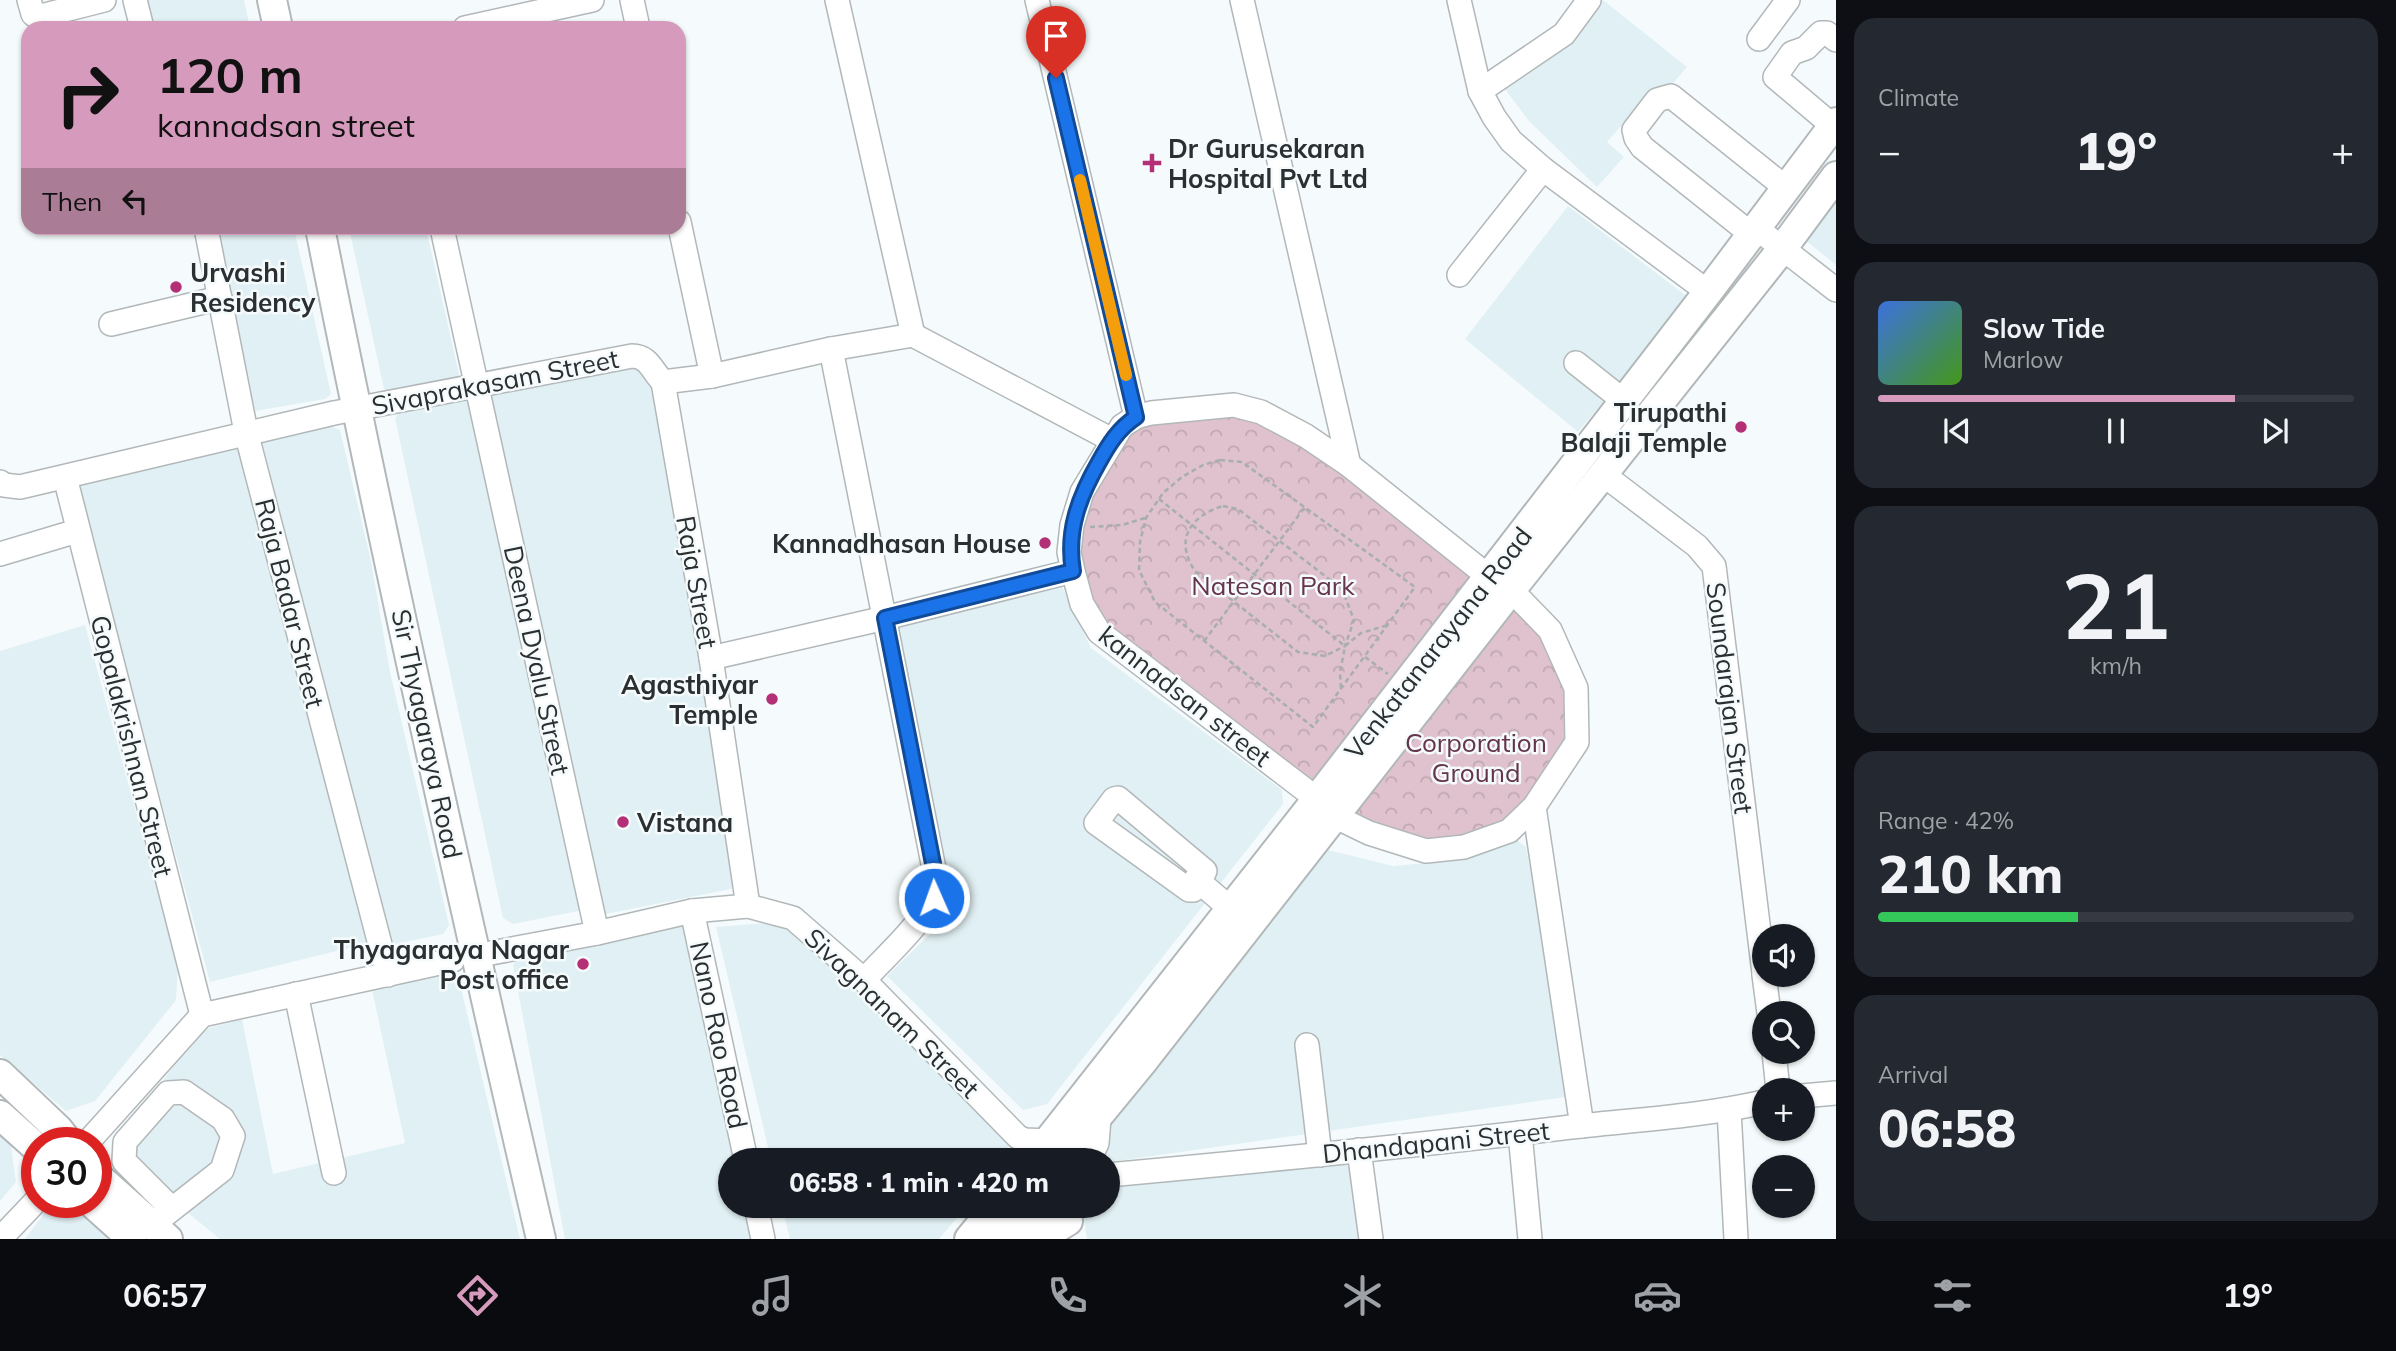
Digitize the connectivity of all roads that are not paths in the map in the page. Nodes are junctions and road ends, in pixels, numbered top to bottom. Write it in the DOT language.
graph roads {
  1 [pos="29,0"];
  2 [pos="104,0"];
  3 [pos="135,0"];
  4 [pos="272,0"];
  5 [pos="592,0"];
  6 [pos="632,0"];
  7 [pos="837,0"];
  8 [pos="1037,0"];
  9 [pos="1241,0"];
  10 [pos="1459,0"];
  11 [pos="1589,0"];
  12 [pos="1788,0"];
  13 [pos="140,21"];
  14 [pos="276,21"];
  15 [pos="496,21"];
  16 [pos="636,21"];
  17 [pos="1759,39"];
  18 [pos="1836,40"];
  19 [pos="1673,83"];
  20 [pos="1480,91"];
  21 [pos="1832,118"];
  22 [pos="1543,169"];
  23 [pos="1836,176"];
  24 [pos="1789,183"];
  25 [pos="1753,230"];
  26 [pos="207,235"];
  27 [pos="321,235"];
  28 [pos="444,235"];
  29 [pos="682,235"];
  30 [pos="1783,249"];
  31 [pos="1460,275"];
  32 [pos="1836,290"];
  33 [pos="1708,292"];
  34 [pos="220,298"];
  35 [pos="111,324"];
  36 [pos="913,335"];
  37 [pos="831,349"];
  38 [pos="1576,363"];
  39 [pos="712,376"];
  40 [pos="663,382"];
  41 [pos="478,387"];
  42 [pos="1623,401"];
  43 [pos="356,409"];
  44 [pos="1136,417"];
  45 [pos="246,432"];
  46 [pos="1112,440"];
  47 [pos="1349,465"];
  48 [pos="1604,475"];
  49 [pos="65,477"];
  50 [pos="0,482"];
  51 [pos="77,531"];
  52 [pos="0,554"];
  53 [pos="1073,571"];
  54 [pos="1500,583"];
  55 [pos="885,618"];
  56 [pos="710,658"];
  57 [pos="1534,807"];
  58 [pos="1326,808"];
  59 [pos="1200,882"];
  60 [pos="748,906"];
  61 [pos="1231,909"];
  62 [pos="692,911"];
  63 [pos="1758,924"];
  64 [pos="597,933"];
  65 [pos="464,958"];
  66 [pos="388,975"];
  67 [pos="864,980"];
  68 [pos="296,994"];
  69 [pos="202,1015"];
  70 [pos="1307,1045"];
  71 [pos="0,1074"];
  72 [pos="1836,1093"];
  73 [pos="1815,1095"];
  74 [pos="1752,1105"];
  75 [pos="1728,1110"];
  76 [pos="0,1115"];
  77 [pos="1582,1126"];
  78 [pos="56,1127"];
  79 [pos="101,1127"];
  80 [pos="1520,1133"];
  81 [pos="21,1134"];
  82 [pos="743,1148"];
  83 [pos="1043,1148"];
  84 [pos="1067,1148"];
  85 [pos="1069,1148"];
  86 [pos="1359,1150"];
  87 [pos="1320,1155"];
  88 [pos="334,1173"];
  89 [pos="1120,1174"];
  90 [pos="112,1189"];
  91 [pos="112,1210"];
  92 [pos="21,1217"];
  93 [pos="759,1218"];
  94 [pos="986,1218"];
  95 [pos="1018,1218"];
  96 [pos="1065,1218"];
  97 [pos="156,1228"];
  98 [pos="0,1239"];
  99 [pos="541,1239"];
  100 [pos="764,1239"];
  101 [pos="969,1239"];
  102 [pos="1000,1239"];
  103 [pos="1027,1239"];
  104 [pos="1039,1239"];
  105 [pos="1371,1239"];
  106 [pos="1530,1239"];
  107 [pos="1736,1239"];
  1 -- 2 [label="street"];
  3 -- 13 [label="street"];
  4 -- 14 [label="main road"];
  5 -- 15 [label="street"];
  6 -- 16 [label="street"];
  7 -- 36 [label="street"];
  8 -- 44 [label="street"];
  9 -- 47 [label="street"];
  10 -- 20 [label="street"];
  11 -- 20 [label="street"];
  12 -- 17 [label="street"];
  18 -- 21 [label="street"];
  19 -- 24 [label="street"];
  20 -- 22 [label="street"];
  21 -- 24 [label="main road, Venkatanarayana Road"];
  22 -- 31 [label="street"];
  22 -- 33 [label="street"];
  23 -- 30 [label="main road, Venkatanarayana Road"];
  24 -- 25 [label="main road, Venkatanarayana Road"];
  24 -- 25 [label="street"];
  25 -- 30 [label="street"];
  25 -- 33 [label="main road, Venkatanarayana Road"];
  26 -- 34 [label="street, Raja Badar Street"];
  27 -- 43 [label="main road, Sir Thyagaraya Road"];
  28 -- 41 [label="street, Deena Dyalu Street"];
  29 -- 39 [label="street"];
  30 -- 32 [label="street"];
  30 -- 48 [label="main road, Venkatanarayana Road"];
  33 -- 42 [label="main road, Venkatanarayana Road"];
  34 -- 35 [label="street"];
  34 -- 45 [label="street, Raja Badar Street"];
  36 -- 37 [label="street"];
  36 -- 46 [label="street"];
  37 -- 39 [label="street"];
  37 -- 55 [label="street"];
  38 -- 42 [label="street"];
  39 -- 40 [label="street"];
  40 -- 41 [label="street, Sivaprakasam Street"];
  40 -- 56 [label="street, Raja Street"];
  41 -- 43 [label="street, Sivaprakasam Street"];
  41 -- 64 [label="street, Deena Dyalu Street"];
  42 -- 54 [label="main road, Venkatanarayana Road"];
  43 -- 45 [label="street, Sivaprakasam Street"];
  43 -- 65 [label="main road, Sir Thyagaraya Road"];
  44 -- 46 [label="street, kannadsan street"];
  44 -- 47 [label="street, kannadsan street"];
  45 -- 49 [label="street, Sivaprakasam Street"];
  45 -- 66 [label="street, Raja Badar Street"];
  46 -- 53 [label="street, kannadsan street"];
  47 -- 54 [label="street, kannadsan street"];
  48 -- 54 [label="main road, Venkatanarayana Road"];
  48 -- 63 [label="street, Soundarajan Street"];
  49 -- 50 [label="street, Sivaprakasam Street"];
  49 -- 51 [label="street, Gopalakrishnan Street"];
  51 -- 52 [label="street"];
  51 -- 69 [label="street, Gopalakrishnan Street"];
  53 -- 55 [label="street"];
  53 -- 58 [label="street, kannadsan street"];
  54 -- 57 [label="street, kannadsan street"];
  54 -- 58 [label="main road, Venkatanarayana Road"];
  54 -- 58 [label="main road, Venkatanarayana Road"];
  55 -- 56 [label="street"];
  55 -- 67 [label="street"];
  56 -- 60 [label="street, Raja Street"];
  57 -- 58 [label="street, kannadsan street"];
  57 -- 77 [label="street"];
  58 -- 61 [label="main road, Venkatanarayana Road"];
  58 -- 85 [label="main road, Venkatanarayana Road"];
  59 -- 61 [label="street"];
  60 -- 62 [label="street, Sivagnanam Street"];
  60 -- 67 [label="street, Sivagnanam Street"];
  61 -- 84 [label="main road, Venkatanarayana Road"];
  62 -- 64 [label="street, Sivagnanam Street"];
  62 -- 82 [label="street, Nano Rao Road"];
  64 -- 65 [label="street, Sivagnanam Street"];
  65 -- 66 [label="street, Sivagnanam Street"];
  65 -- 99 [label="main road, Sir Thyagaraya Road"];
  66 -- 68 [label="street, Sivagnanam Street"];
  67 -- 83 [label="street, Sivagnanam Street"];
  68 -- 69 [label="street, Sivagnanam Street"];
  68 -- 88 [label="street"];
  69 -- 79 [label="street"];
  70 -- 87 [label="street"];
  71 -- 78 [label="main road"];
  72 -- 73 [label="street"];
  74 -- 75 [label="street, Dhandapani Street"];
  75 -- 77 [label="street, Dhandapani Street"];
  75 -- 107 [label="street"];
  76 -- 81 [label="main road"];
  77 -- 80 [label="street, Dhandapani Street"];
  80 -- 86 [label="street, Dhandapani Street"];
  80 -- 106 [label="street"];
  86 -- 87 [label="street, Dhandapani Street"];
  86 -- 105 [label="street"];
  87 -- 89 [label="street, Dhandapani Street"];
  90 -- 97 [label="main road"];
  91 -- 97 [label="main road"];
  92 -- 98 [label="street"];
  93 -- 100 [label="street"];
  94 -- 101 [label="main road"];
  95 -- 102 [label="main road"];
  96 -- 103 [label="street"];
  96 -- 104 [label="main road"];
  97 -- 97 [label="street"];
}
